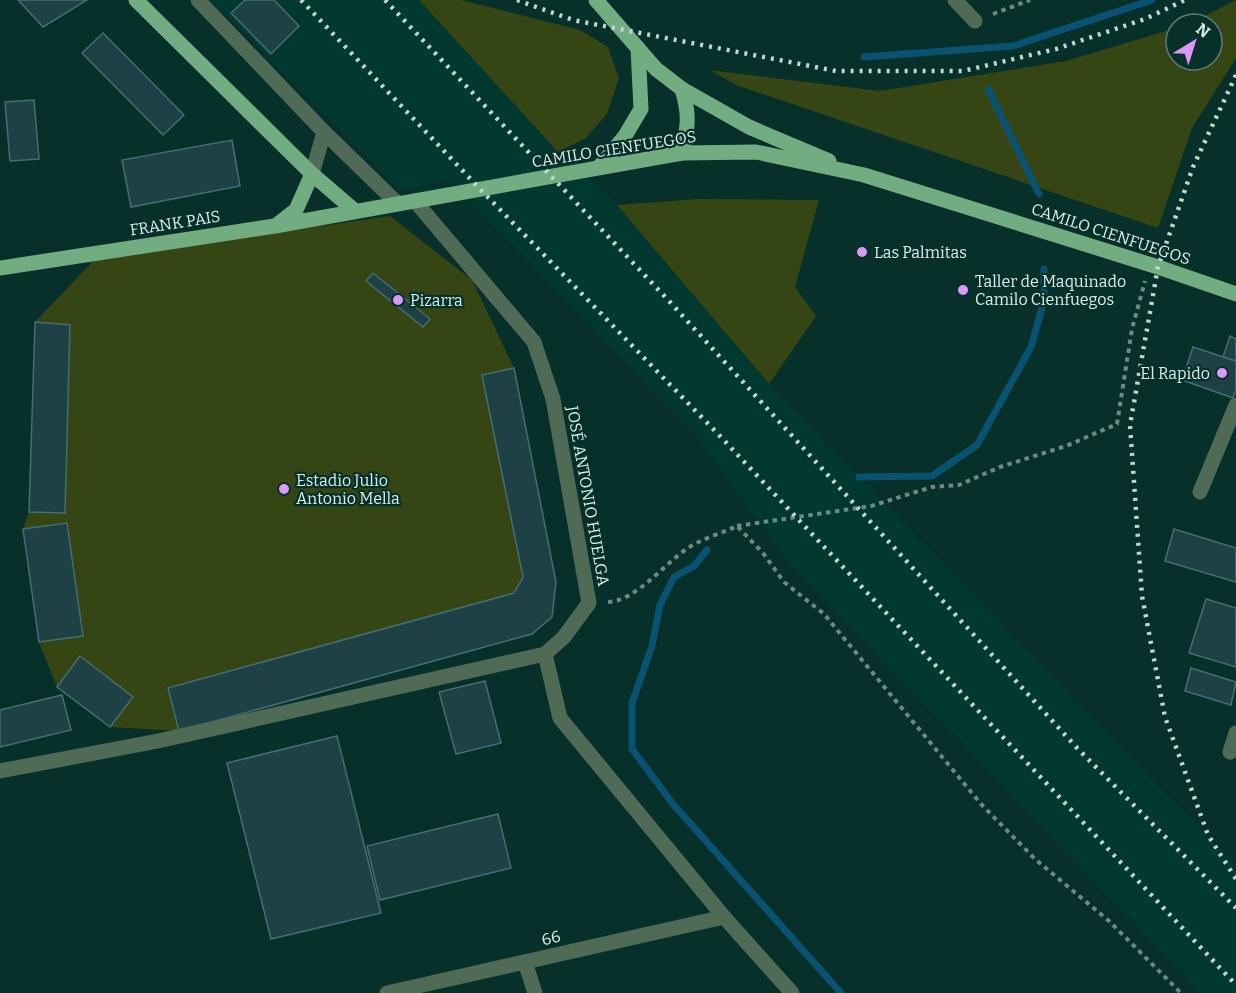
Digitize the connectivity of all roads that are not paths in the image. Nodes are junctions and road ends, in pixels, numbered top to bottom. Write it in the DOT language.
graph roads {
  1 [pos="136,0"];
  2 [pos="198,0"];
  3 [pos="596,0"];
  4 [pos="956,0"];
  5 [pos="975,21"];
  6 [pos="638,48"];
  7 [pos="682,89"];
  8 [pos="324,132"];
  9 [pos="682,153"];
  10 [pos="599,167"];
  11 [pos="312,174"];
  12 [pos="864,175"];
  13 [pos="415,201"];
  14 [pos="398,204"];
  15 [pos="355,211"];
  16 [pos="275,226"];
  17 [pos="0,268"];
  18 [pos="1236,294"];
  19 [pos="1236,405"];
  20 [pos="1200,492"];
  21 [pos="545,654"];
  22 [pos="1236,733"];
  23 [pos="1230,752"];
  24 [pos="0,771"];
  25 [pos="724,917"];
  26 [pos="525,962"];
  27 [pos="387,993"];
  28 [pos="534,993"];
  29 [pos="792,993"];
  1 -- 11 [label="main road"];
  2 -- 8 [label="street"];
  3 -- 6 [label="main road"];
  4 -- 5 [label="street"];
  6 -- 7 [label="main road"];
  6 -- 10 [label="main road"];
  7 -- 9 [label="main road"];
  7 -- 12 [label="main road"];
  8 -- 11 [label="street"];
  8 -- 14 [label="street"];
  9 -- 10 [label="main road, CAMILO CIENFUEGOS"];
  9 -- 12 [label="main road, CAMILO CIENFUEGOS"];
  10 -- 13 [label="main road, CAMILO CIENFUEGOS"];
  11 -- 15 [label="main road"];
  11 -- 16 [label="main road"];
  12 -- 18 [label="main road, CAMILO CIENFUEGOS"];
  13 -- 14 [label="main road, CAMILO CIENFUEGOS"];
  13 -- 21 [label="street, JOSÉ ANTONIO HUELGA"];
  14 -- 15 [label="main road, CAMILO CIENFUEGOS"];
  15 -- 16 [label="main road, FRANK PAIS"];
  16 -- 17 [label="main road, FRANK PAIS"];
  19 -- 20 [label="street"];
  21 -- 24 [label="street"];
  21 -- 25 [label="street"];
  22 -- 23 [label="street"];
  25 -- 26 [label="street, 66"];
  25 -- 29 [label="street"];
  26 -- 27 [label="street, 66"];
  26 -- 28 [label="street"];
}
